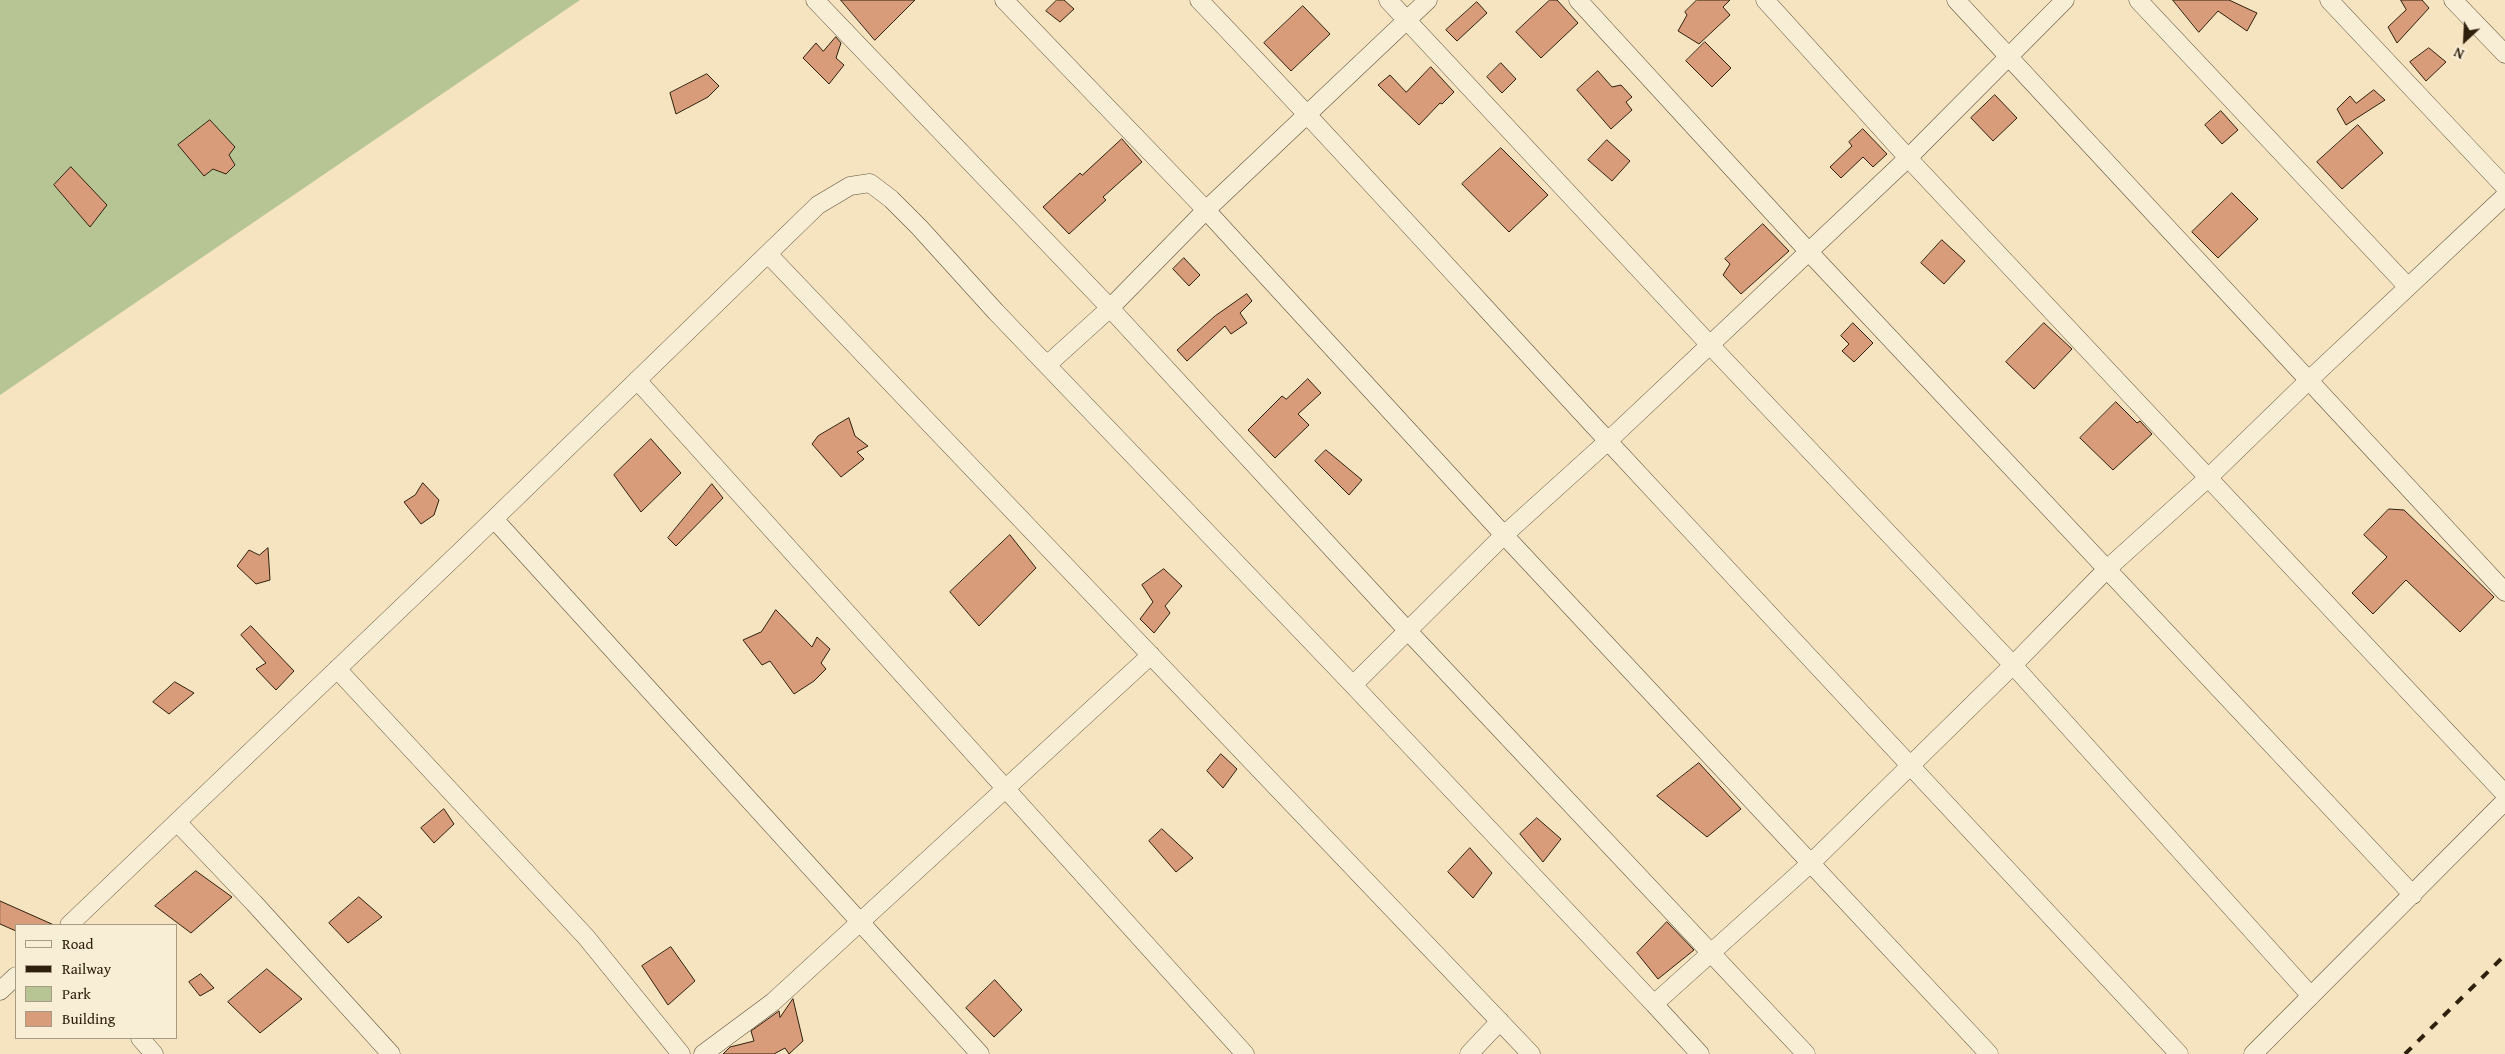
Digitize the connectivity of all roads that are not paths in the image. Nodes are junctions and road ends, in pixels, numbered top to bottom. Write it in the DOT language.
graph roads {
  1 [pos="815,0"];
  2 [pos="1004,0"];
  3 [pos="1198,0"];
  4 [pos="1388,0"];
  5 [pos="1428,0"];
  6 [pos="1578,0"];
  7 [pos="1765,0"];
  8 [pos="1956,0"];
  9 [pos="2065,0"];
  10 [pos="2138,0"];
  11 [pos="2329,0"];
  12 [pos="2453,0"];
  13 [pos="1407,20"];
  14 [pos="2505,54"];
  15 [pos="2010,57"];
  16 [pos="1309,114"];
  17 [pos="1908,158"];
  18 [pos="2505,187"];
  19 [pos="2505,196"];
  20 [pos="1206,210"];
  21 [pos="1809,252"];
  22 [pos="768,254"];
  23 [pos="2408,287"];
  24 [pos="1110,308"];
  25 [pos="1709,344"];
  26 [pos="1047,365"];
  27 [pos="637,380"];
  28 [pos="2308,381"];
  29 [pos="1608,441"];
  30 [pos="2208,478"];
  31 [pos="494,519"];
  32 [pos="1504,535"];
  33 [pos="2108,568"];
  34 [pos="2505,592"];
  35 [pos="1407,630"];
  36 [pos="1151,655"];
  37 [pos="2013,665"];
  38 [pos="337,669"];
  39 [pos="1354,685"];
  40 [pos="1911,763"];
  41 [pos="1006,789"];
  42 [pos="2505,794"];
  43 [pos="2505,801"];
  44 [pos="177,822"];
  45 [pos="1812,862"];
  46 [pos="2413,894"];
  47 [pos="861,922"];
  48 [pos="70,924"];
  49 [pos="1711,951"];
  50 [pos="15,977"];
  51 [pos="0,991"];
  52 [pos="2311,996"];
  53 [pos="1654,1004"];
  54 [pos="1500,1021"];
  55 [pos="141,1039"];
  56 [pos="154,1054"];
  57 [pos="391,1054"];
  58 [pos="681,1054"];
  59 [pos="703,1054"];
  60 [pos="980,1054"];
  61 [pos="1245,1054"];
  62 [pos="1469,1054"];
  63 [pos="1531,1054"];
  64 [pos="1700,1054"];
  65 [pos="1806,1054"];
  66 [pos="1989,1054"];
  67 [pos="2179,1054"];
  68 [pos="2254,1054"];
  1 -- 24 [label="street"];
  2 -- 20 [label="street"];
  3 -- 16 [label="street"];
  4 -- 13 [label="street"];
  5 -- 13 [label="street"];
  6 -- 21 [label="street"];
  7 -- 17 [label="street"];
  8 -- 15 [label="street"];
  9 -- 15 [label="street"];
  10 -- 23 [label="street"];
  11 -- 18 [label="street"];
  12 -- 14 [label="street"];
  13 -- 16 [label="street"];
  13 -- 25 [label="street"];
  15 -- 17 [label="street"];
  15 -- 28 [label="street"];
  16 -- 20 [label="street"];
  16 -- 29 [label="street"];
  17 -- 21 [label="street"];
  17 -- 30 [label="street"];
  19 -- 23 [label="street"];
  20 -- 24 [label="street"];
  20 -- 32 [label="street"];
  21 -- 25 [label="street"];
  21 -- 33 [label="street"];
  22 -- 26 [label="street"];
  22 -- 27 [label="street"];
  22 -- 36 [label="street"];
  23 -- 28 [label="street"];
  24 -- 26 [label="street"];
  24 -- 35 [label="street"];
  25 -- 29 [label="street"];
  25 -- 37 [label="street"];
  26 -- 39 [label="street"];
  27 -- 31 [label="street"];
  27 -- 41 [label="street"];
  28 -- 30 [label="street"];
  28 -- 34 [label="street"];
  29 -- 32 [label="street"];
  29 -- 40 [label="street"];
  30 -- 33 [label="street"];
  30 -- 42 [label="street"];
  31 -- 38 [label="street"];
  31 -- 47 [label="street"];
  32 -- 35 [label="street"];
  32 -- 45 [label="street"];
  33 -- 37 [label="street"];
  33 -- 46 [label="street"];
  35 -- 39 [label="street"];
  35 -- 49 [label="street"];
  36 -- 41 [label="street"];
  36 -- 54 [label="street"];
  37 -- 40 [label="street"];
  37 -- 52 [label="street"];
  38 -- 44 [label="street"];
  38 -- 58 [label="street"];
  39 -- 53 [label="street"];
  40 -- 45 [label="street"];
  40 -- 67 [label="street"];
  41 -- 47 [label="street"];
  41 -- 61 [label="street"];
  43 -- 46 [label="street"];
  44 -- 48 [label="street"];
  44 -- 57 [label="street"];
  45 -- 49 [label="street"];
  45 -- 66 [label="street"];
  46 -- 52 [label="street"];
  47 -- 59 [label="street"];
  47 -- 60 [label="street"];
  49 -- 53 [label="street"];
  49 -- 65 [label="street"];
  50 -- 51 [label="street"];
  52 -- 68 [label="street"];
  53 -- 64 [label="street"];
  54 -- 62 [label="street"];
  54 -- 63 [label="street"];
  55 -- 56 [label="street"];
}
